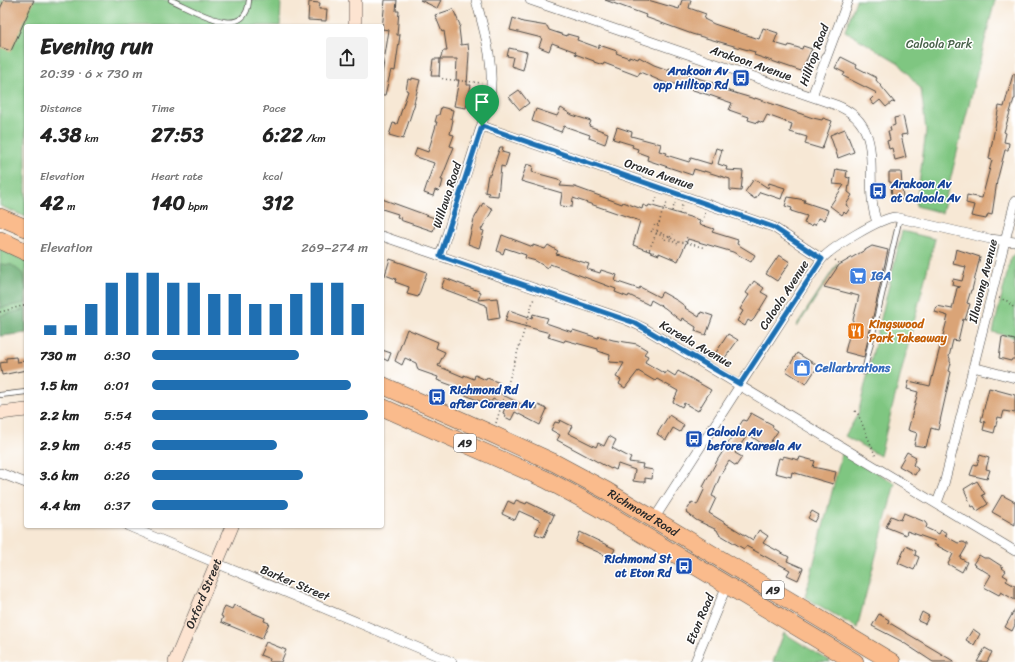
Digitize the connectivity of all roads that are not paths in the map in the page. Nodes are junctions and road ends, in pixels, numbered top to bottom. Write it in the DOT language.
graph roads {
  1 [pos="171,0"];
  2 [pos="249,0"];
  3 [pos="356,0"];
  4 [pos="476,0"];
  5 [pos="530,0"];
  6 [pos="848,0"];
  7 [pos="355,24"];
  8 [pos="812,96"];
  9 [pos="482,126"];
  10 [pos="1015,201"];
  11 [pos="0,217"];
  12 [pos="900,217"];
  13 [pos="877,222"];
  14 [pos="24,227"];
  15 [pos="384,237"];
  16 [pos="0,240"];
  17 [pos="1005,241"];
  18 [pos="1015,242"];
  19 [pos="24,251"];
  20 [pos="440,256"];
  21 [pos="822,259"];
  22 [pos="974,367"];
  23 [pos="864,372"];
  24 [pos="1015,378"];
  25 [pos="740,384"];
  26 [pos="384,386"];
  27 [pos="24,392"];
  28 [pos="0,395"];
  29 [pos="384,408"];
  30 [pos="0,410"];
  31 [pos="24,410"];
  32 [pos="0,473"];
  33 [pos="24,482"];
  34 [pos="937,503"];
  35 [pos="597,507"];
  36 [pos="654,519"];
  37 [pos="133,528"];
  38 [pos="231,528"];
  39 [pos="1015,551"];
  40 [pos="216,563"];
  41 [pos="690,563"];
  42 [pos="727,585"];
  43 [pos="175,662"];
  44 [pos="452,662"];
  45 [pos="695,662"];
  46 [pos="855,662"];
  47 [pos="892,662"];
  1 -- 2 [label="lane"];
  3 -- 7 [label="street"];
  4 -- 9 [label="street, Willawa Road"];
  5 -- 8 [label="street, Arakoon Avenue"];
  6 -- 8 [label="street, Hilltop Road"];
  8 -- 13 [label="street, Arakoon Avenue"];
  9 -- 20 [label="street, Willawa Road"];
  9 -- 21 [label="street, Orana Avenue"];
  10 -- 17 [label="street, Illawong Avenue"];
  11 -- 14 [label="highway"];
  12 -- 13 [label="street, Caloola Avenue"];
  12 -- 17 [label="street, Caloola Avenue"];
  12 -- 23 [label="lane"];
  13 -- 21 [label="street, Caloola Avenue"];
  15 -- 20 [label="street, Kareela Avenue"];
  16 -- 19 [label="highway"];
  17 -- 18 [label="street, Caloola Avenue"];
  17 -- 22 [label="street, Illawong Avenue"];
  20 -- 25 [label="street, Kareela Avenue"];
  21 -- 25 [label="street, Caloola Avenue"];
  22 -- 24 [label="street"];
  22 -- 34 [label="street, Illawong Avenue"];
  25 -- 34 [label="street, Kareela Avenue"];
  25 -- 36 [label="street, Caloola Avenue"];
  26 -- 36 [label="highway, Richmond Road / A9"];
  27 -- 28 [label="lane"];
  29 -- 35 [label="highway, Richmond Road / A9"];
  30 -- 31 [label="street"];
  32 -- 33 [label="street"];
  34 -- 39 [label="street, Kareela Avenue"];
  35 -- 36 [label="highway"];
  35 -- 41 [label="highway, Richmond Road / A9"];
  36 -- 41 [label="highway"];
  36 -- 47 [label="highway, Richmond Road / A9"];
  37 -- 40 [label="street, Barker Street"];
  38 -- 40 [label="street, Oxford Street"];
  40 -- 43 [label="street, Oxford Street"];
  40 -- 44 [label="street, Barker Street"];
  41 -- 42 [label="highway, Richmond Road / A9"];
  42 -- 45 [label="street, Eton Road"];
  42 -- 46 [label="highway, Richmond Road / A9"];
}
